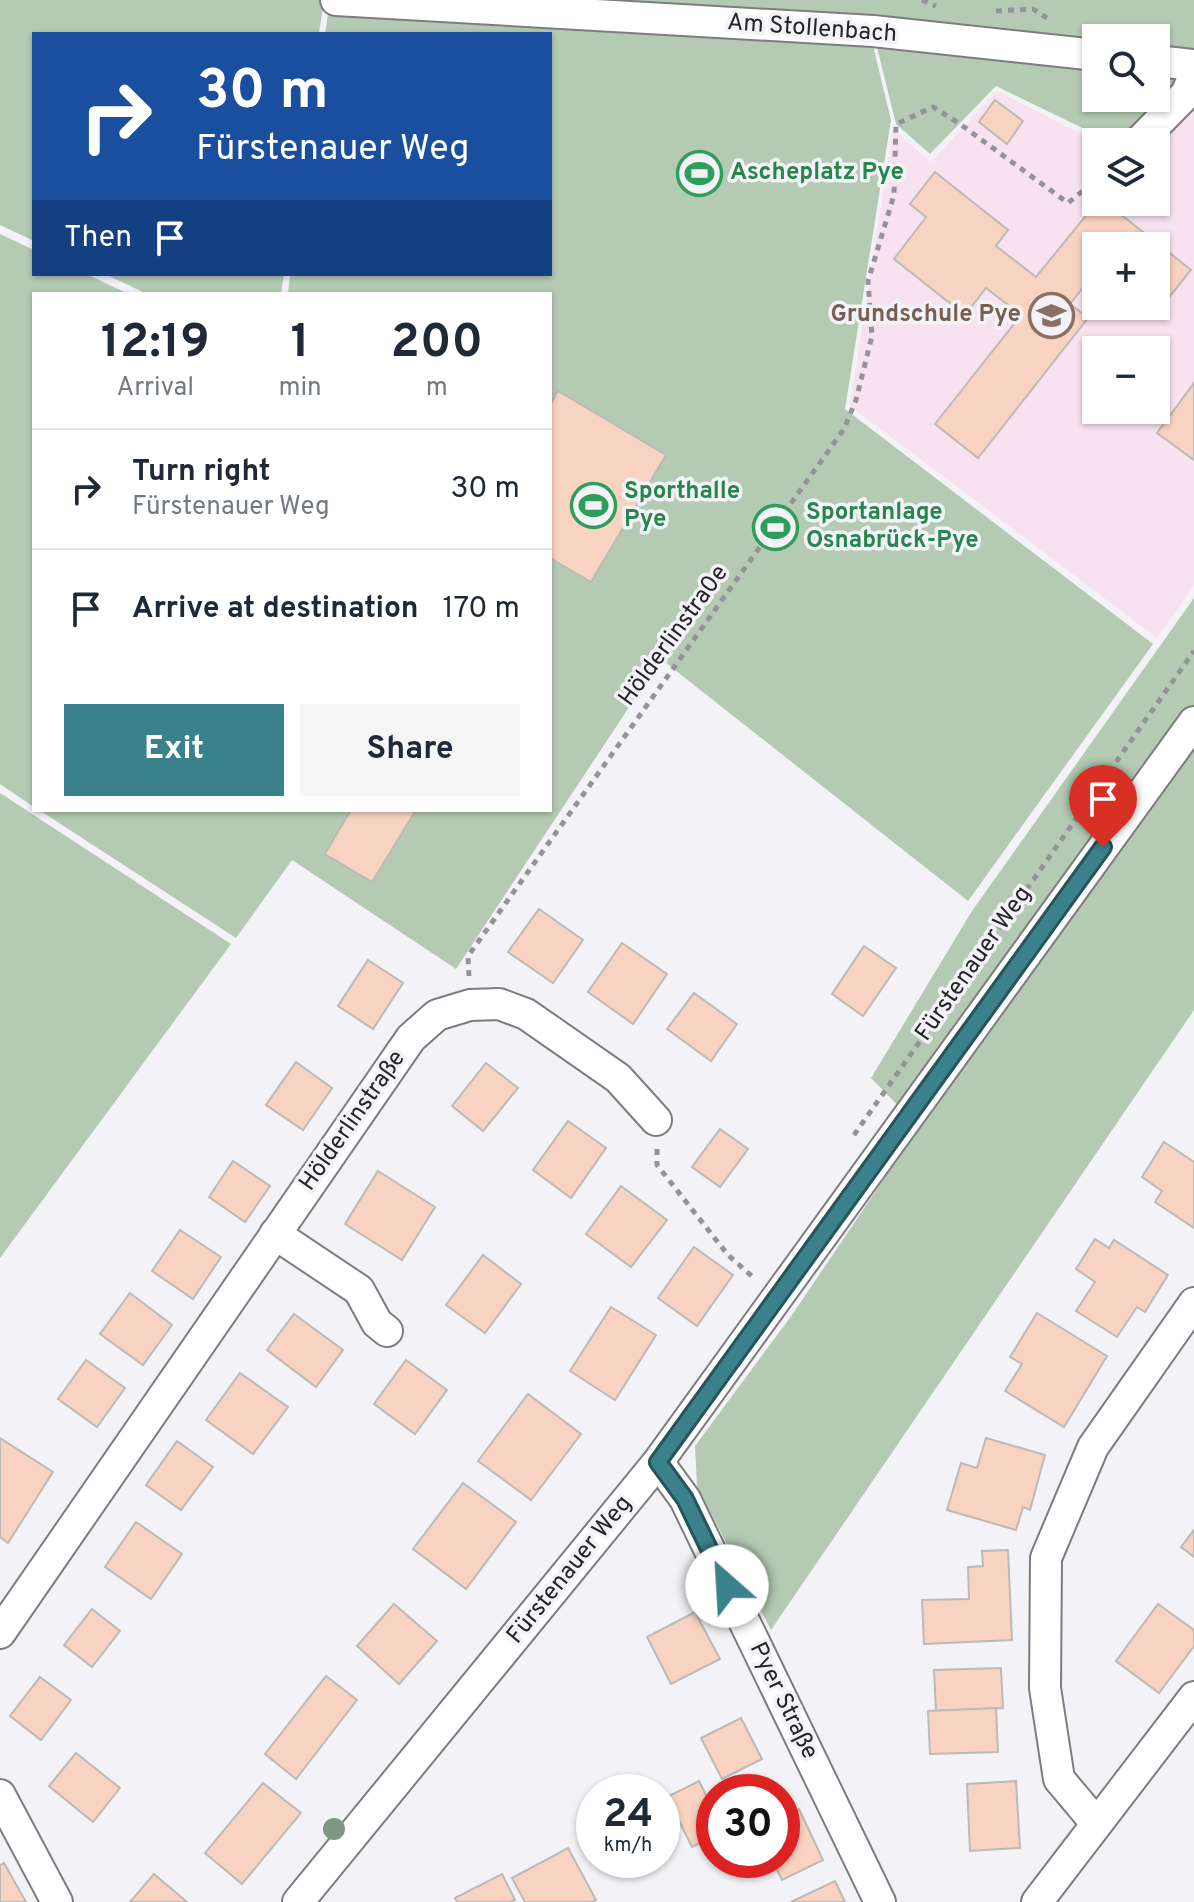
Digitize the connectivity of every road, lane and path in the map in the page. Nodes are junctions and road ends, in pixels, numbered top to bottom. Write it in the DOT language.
graph roads {
  1 [pos="336,0"];
  2 [pos="1082,53"];
  3 [pos="1170,62"];
  4 [pos="1194,65"];
  5 [pos="1194,76"];
  6 [pos="1153,128"];
  7 [pos="1082,192"];
  8 [pos="1194,651"];
  9 [pos="1194,722"];
  10 [pos="470,1005"];
  11 [pos="656,1120"];
  12 [pos="846,1147"];
  13 [pos="275,1234"];
  14 [pos="775,1300"];
  15 [pos="1194,1303"];
  16 [pos="387,1331"];
  17 [pos="658,1462"];
  18 [pos="0,1633"];
  19 [pos="1194,1697"];
  20 [pos="0,1795"];
  21 [pos="1096,1823"];
  22 [pos="57,1902"];
  23 [pos="298,1902"];
  24 [pos="880,1902"];
  25 [pos="1037,1902"];
  1 -- 2 [label="street, Am Stollenbach"];
  3 -- 4 [label="street"];
  5 -- 6 [label="street"];
  7 -- 10 [label="path, Hölderlinstra0e"];
  8 -- 12 [label="path, Fürstenauer Weg"];
  9 -- 14 [label="street, Fürstenauer Weg"];
  10 -- 11 [label="street, Hölderlinstraße"];
  10 -- 13 [label="street, Hölderlinstraße"];
  11 -- 14 [label="path"];
  13 -- 16 [label="street"];
  13 -- 18 [label="street, Hölderlinstraße"];
  14 -- 17 [label="street, Fürstenauer Weg"];
  15 -- 21 [label="street"];
  17 -- 23 [label="street, Fürstenauer Weg"];
  17 -- 24 [label="street, Pyer Straße"];
  19 -- 21 [label="street"];
  20 -- 22 [label="street"];
  21 -- 25 [label="street"];
}
